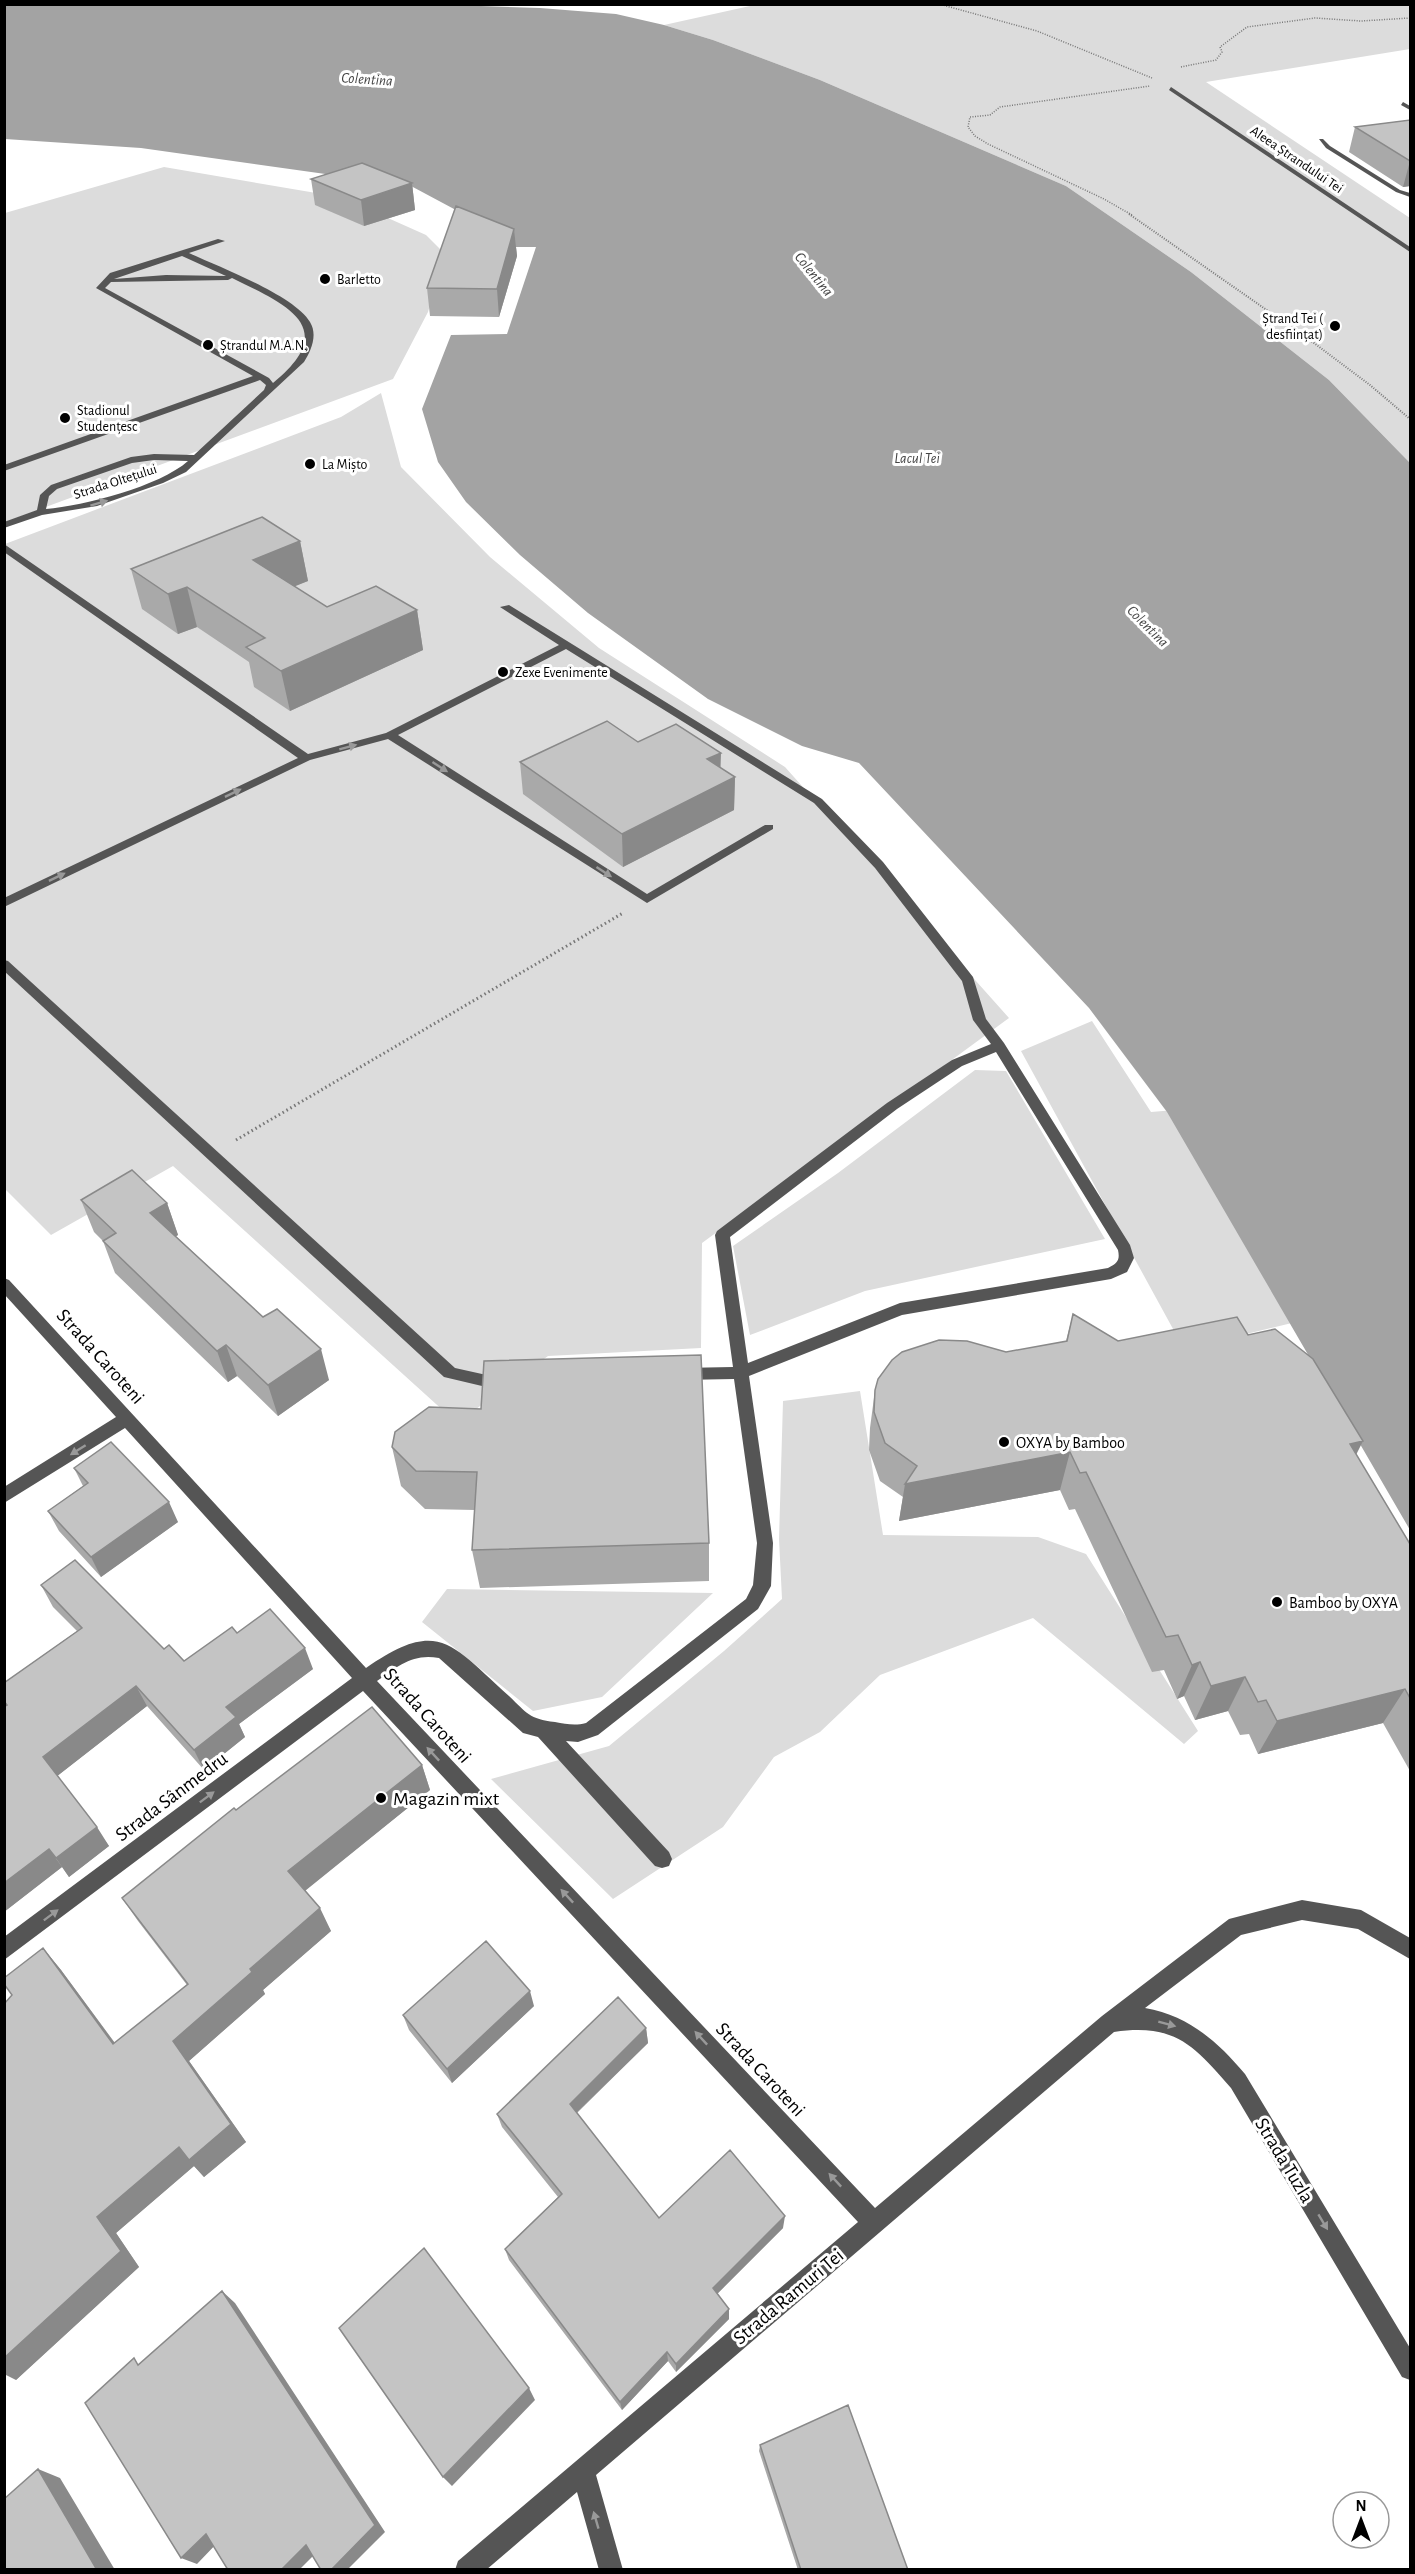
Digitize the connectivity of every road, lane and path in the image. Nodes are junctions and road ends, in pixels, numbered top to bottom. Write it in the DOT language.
graph roads {
  1 [pos="939,4"];
  2 [pos="1410,18"];
  3 [pos="1157,80"];
  4 [pos="1171,89"];
  5 [pos="1403,104"];
  6 [pos="1410,108"];
  7 [pos="1321,140"];
  8 [pos="1410,195"];
  9 [pos="221,241"];
  10 [pos="1410,250"];
  11 [pos="182,253"];
  12 [pos="237,279"];
  13 [pos="105,281"];
  14 [pos="260,376"];
  15 [pos="268,391"];
  16 [pos="1410,419"];
  17 [pos="194,459"];
  18 [pos="4,468"];
  19 [pos="41,512"];
  20 [pos="4,525"];
  21 [pos="4,547"];
  22 [pos="505,607"];
  23 [pos="566,646"];
  24 [pos="390,735"];
  25 [pos="306,758"];
  26 [pos="769,828"];
  27 [pos="647,899"];
  28 [pos="4,903"];
  29 [pos="4,964"];
  30 [pos="999,1046"];
  31 [pos="212,1154"];
  32 [pos="4,1284"];
  33 [pos="740,1373"];
  34 [pos="670,1375"];
  35 [pos="518,1379"];
  36 [pos="128,1418"];
  37 [pos="4,1496"];
  38 [pos="365,1678"];
  39 [pos="543,1729"];
  40 [pos="662,1859"];
  41 [pos="1410,1949"];
  42 [pos="4,1950"];
  43 [pos="1110,2023"];
  44 [pos="874,2223"];
  45 [pos="1410,2369"];
  46 [pos="583,2471"];
  47 [pos="467,2570"];
  48 [pos="611,2570"];
  1 -- 3 [label="path"];
  2 -- 3 [label="path"];
  3 -- 4 [label="path"];
  3 -- 16 [label="path"];
  4 -- 10 [label="street, Aleea Ștrandului Tei"];
  5 -- 6 [label="street"];
  7 -- 8 [label="street"];
  9 -- 11 [label="street"];
  11 -- 12 [label="street, Strada Oltețului"];
  11 -- 13 [label="street"];
  12 -- 13 [label="street"];
  12 -- 15 [label="street, Strada Oltețului"];
  13 -- 14 [label="street"];
  14 -- 15 [label="street"];
  14 -- 18 [label="street"];
  15 -- 17 [label="street, Strada Oltețului"];
  19 -- 17 [label="street, Strada Oltețului, one-way"];
  17 -- 19 [label="street"];
  19 -- 20 [label="street, Strada Oltețului"];
  21 -- 25 [label="street"];
  22 -- 23 [label="street"];
  23 -- 24 [label="street"];
  23 -- 30 [label="street"];
  25 -- 24 [label="street, one-way"];
  24 -- 27 [label="street, one-way"];
  28 -- 25 [label="street, one-way"];
  26 -- 27 [label="street"];
  27 -- 31 [label="path"];
  29 -- 31 [label="street"];
  30 -- 33 [label="street"];
  30 -- 33 [label="street"];
  31 -- 35 [label="street"];
  32 -- 36 [label="street, Strada Caroteni"];
  33 -- 34 [label="street"];
  33 -- 39 [label="street"];
  36 -- 37 [label="street, one-way"];
  36 -- 38 [label="street, Strada Caroteni"];
  38 -- 39 [label="street, Strada Sânmedru"];
  42 -- 38 [label="street, Strada Sânmedru, one-way"];
  44 -- 38 [label="street, Strada Caroteni, one-way"];
  39 -- 40 [label="street"];
  41 -- 43 [label="street, Strada Ramuri Tei"];
  43 -- 44 [label="street, Strada Ramuri Tei"];
  43 -- 45 [label="street, Strada Tuzla, one-way"];
  44 -- 46 [label="street, Strada Ramuri Tei"];
  46 -- 47 [label="street, Strada Ramuri Tei"];
  48 -- 46 [label="street, one-way"];
}
